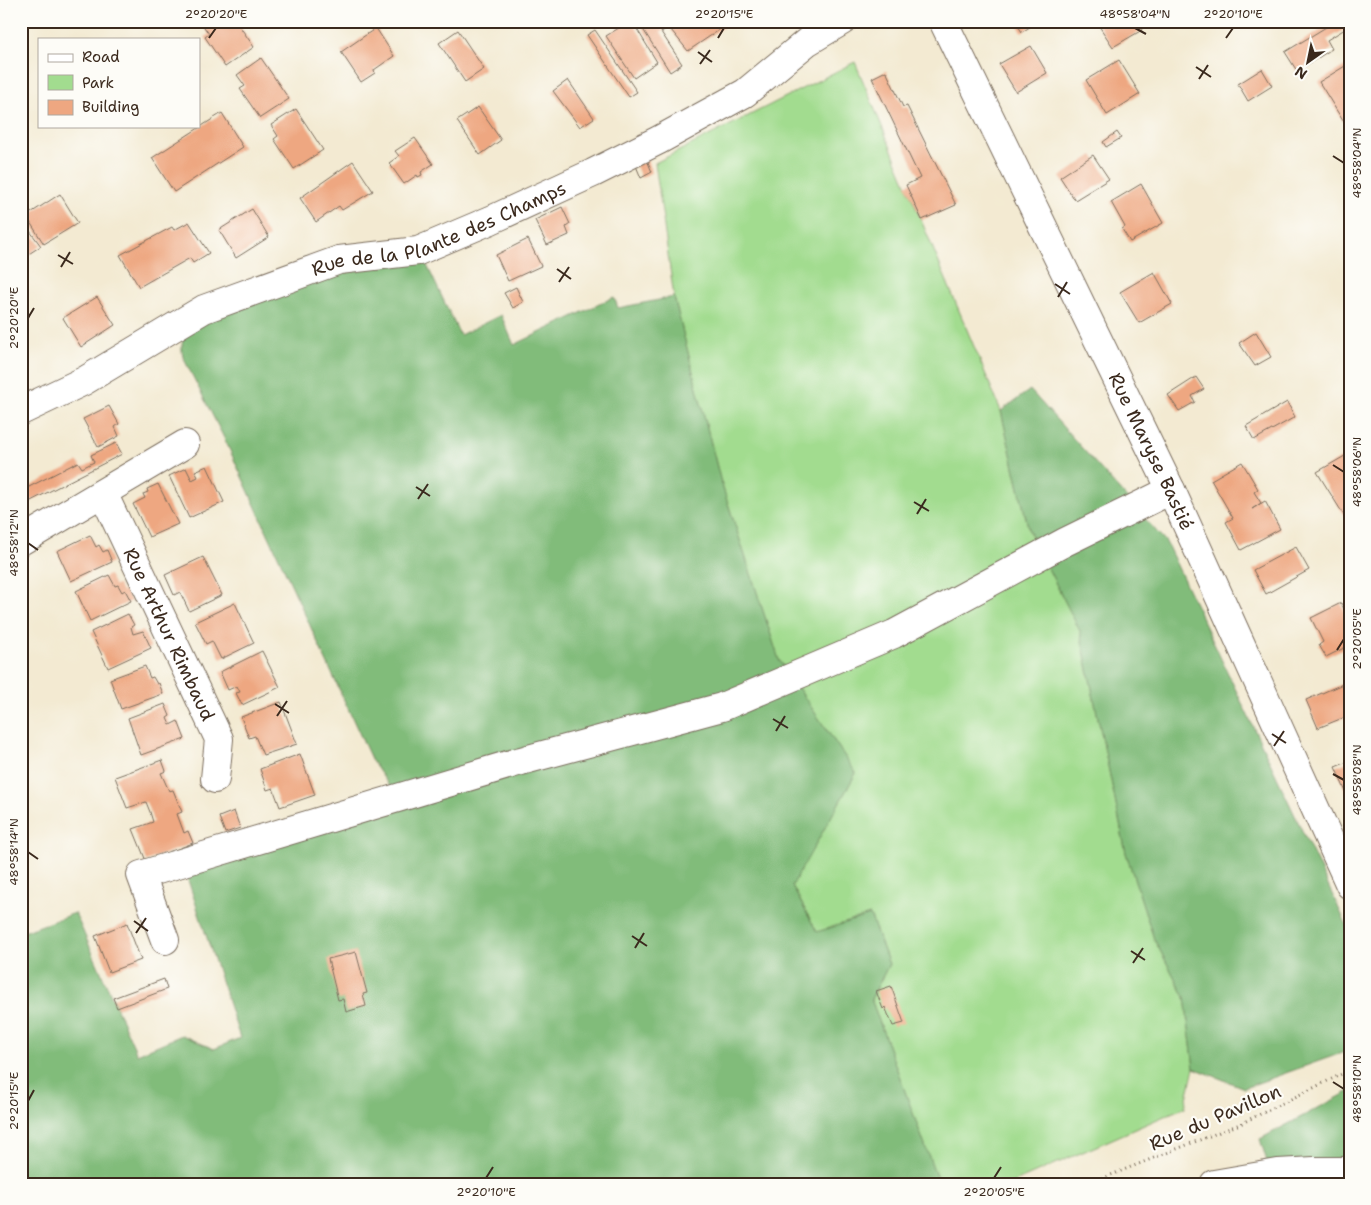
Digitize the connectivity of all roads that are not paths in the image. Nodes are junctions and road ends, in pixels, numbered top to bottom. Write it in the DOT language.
graph roads {
  1 [pos="842,21"];
  2 [pos="942,21"];
  3 [pos="21,410"];
  4 [pos="185,444"];
  5 [pos="1171,490"];
  6 [pos="102,493"];
  7 [pos="21,541"];
  8 [pos="215,779"];
  9 [pos="1350,884"];
  10 [pos="165,940"];
  11 [pos="1350,1171"];
  12 [pos="1214,1184"];
  1 -- 3 [label="street, Rue de la Plante des Champs"];
  2 -- 5 [label="street, Rue Maryse Bastié"];
  4 -- 6 [label="street"];
  5 -- 9 [label="street, Rue Maryse Bastié"];
  5 -- 10 [label="street"];
  6 -- 7 [label="street"];
  6 -- 8 [label="street, Rue Arthur Rimbaud"];
  11 -- 12 [label="street"];
}
